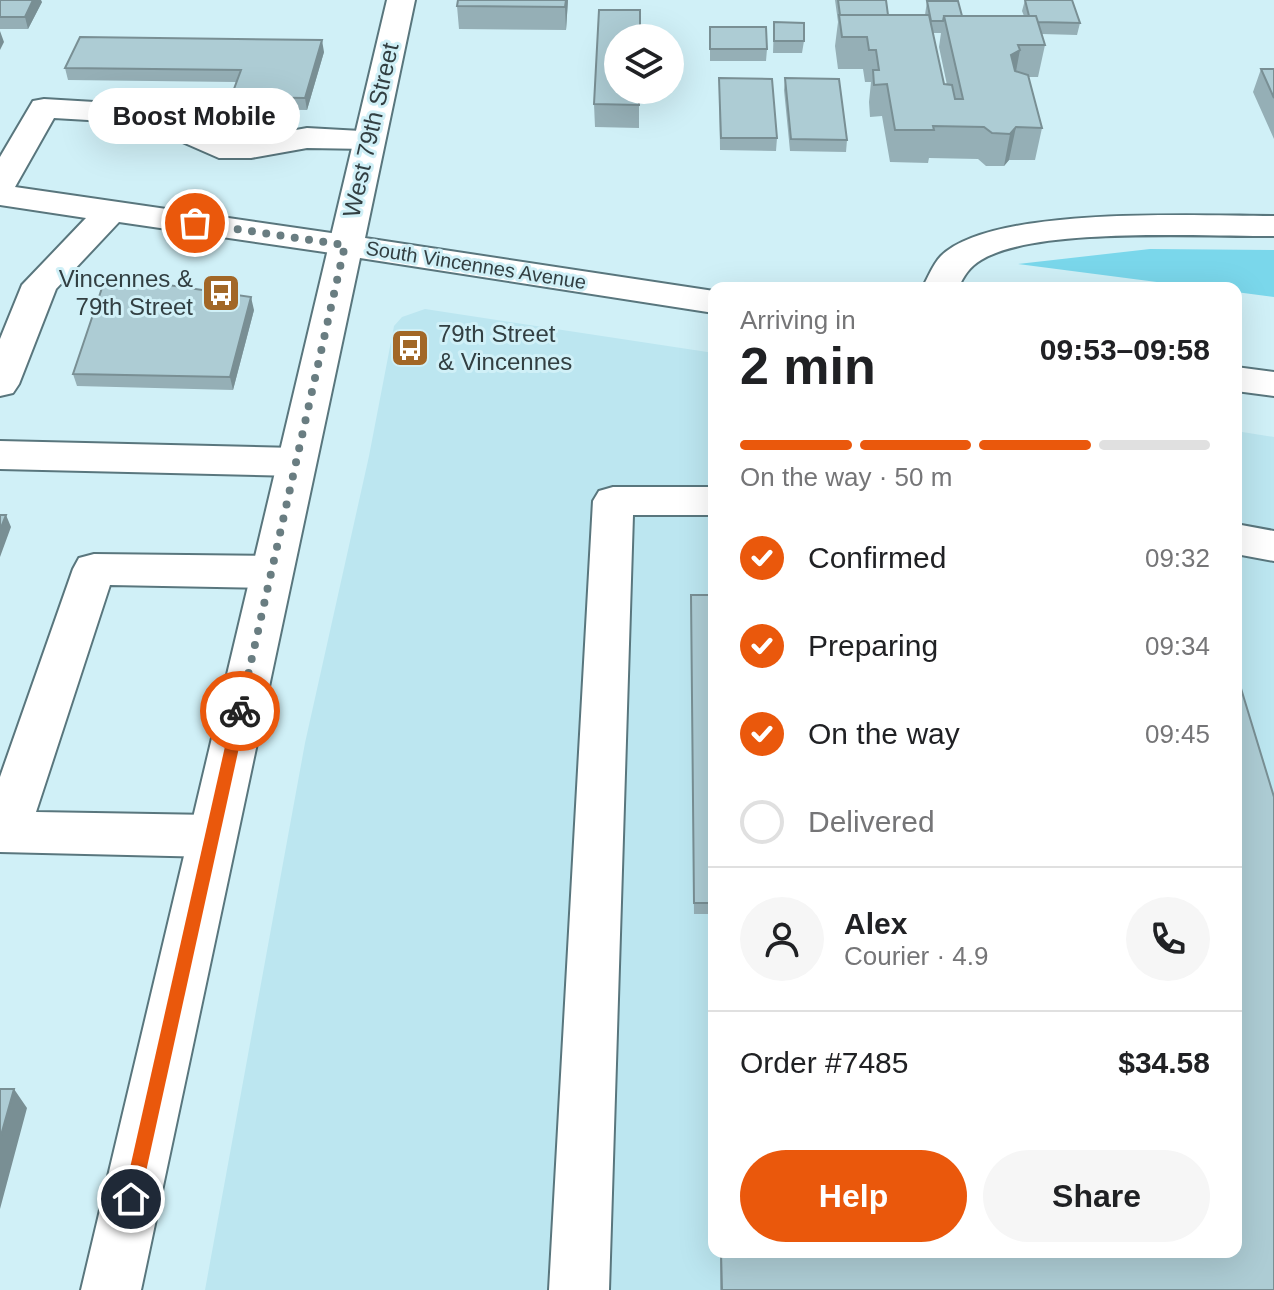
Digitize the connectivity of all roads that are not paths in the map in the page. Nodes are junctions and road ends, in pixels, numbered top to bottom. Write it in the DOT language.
graph roads {
  1 [pos="401,0"];
  2 [pos="368,139"];
  3 [pos="0,185"];
  4 [pos="0,195"];
  5 [pos="112,210"];
  6 [pos="1274,226"];
  7 [pos="345,245"];
  8 [pos="943,282"];
  9 [pos="708,301"];
  10 [pos="1242,380"];
  11 [pos="0,384"];
  12 [pos="1274,384"];
  13 [pos="0,455"];
  14 [pos="296,462"];
  15 [pos="708,501"];
  16 [pos="1242,540"];
  17 [pos="1274,546"];
  18 [pos="271,572"];
  19 [pos="2,832"];
  20 [pos="212,836"];
  21 [pos="111,1290"];
  22 [pos="579,1290"];
  1 -- 2 [label="main road, West 79th Street"];
  2 -- 3 [label="main road"];
  2 -- 7 [label="main road, West 79th Street"];
  4 -- 5 [label="main road, South Vincennes Avenue"];
  5 -- 7 [label="main road, South Vincennes Avenue"];
  5 -- 11 [label="main road"];
  6 -- 8 [label="main road"];
  7 -- 9 [label="main road, South Vincennes Avenue"];
  7 -- 14 [label="main road, West 79th Street"];
  10 -- 12 [label="main road"];
  13 -- 14 [label="main road"];
  14 -- 18 [label="main road, West 79th Street"];
  15 -- 22 [label="main road"];
  16 -- 17 [label="main road"];
  18 -- 19 [label="main road"];
  18 -- 20 [label="main road, West 79th Street"];
  19 -- 20 [label="main road"];
  20 -- 21 [label="main road, West 79th Street"];
}
